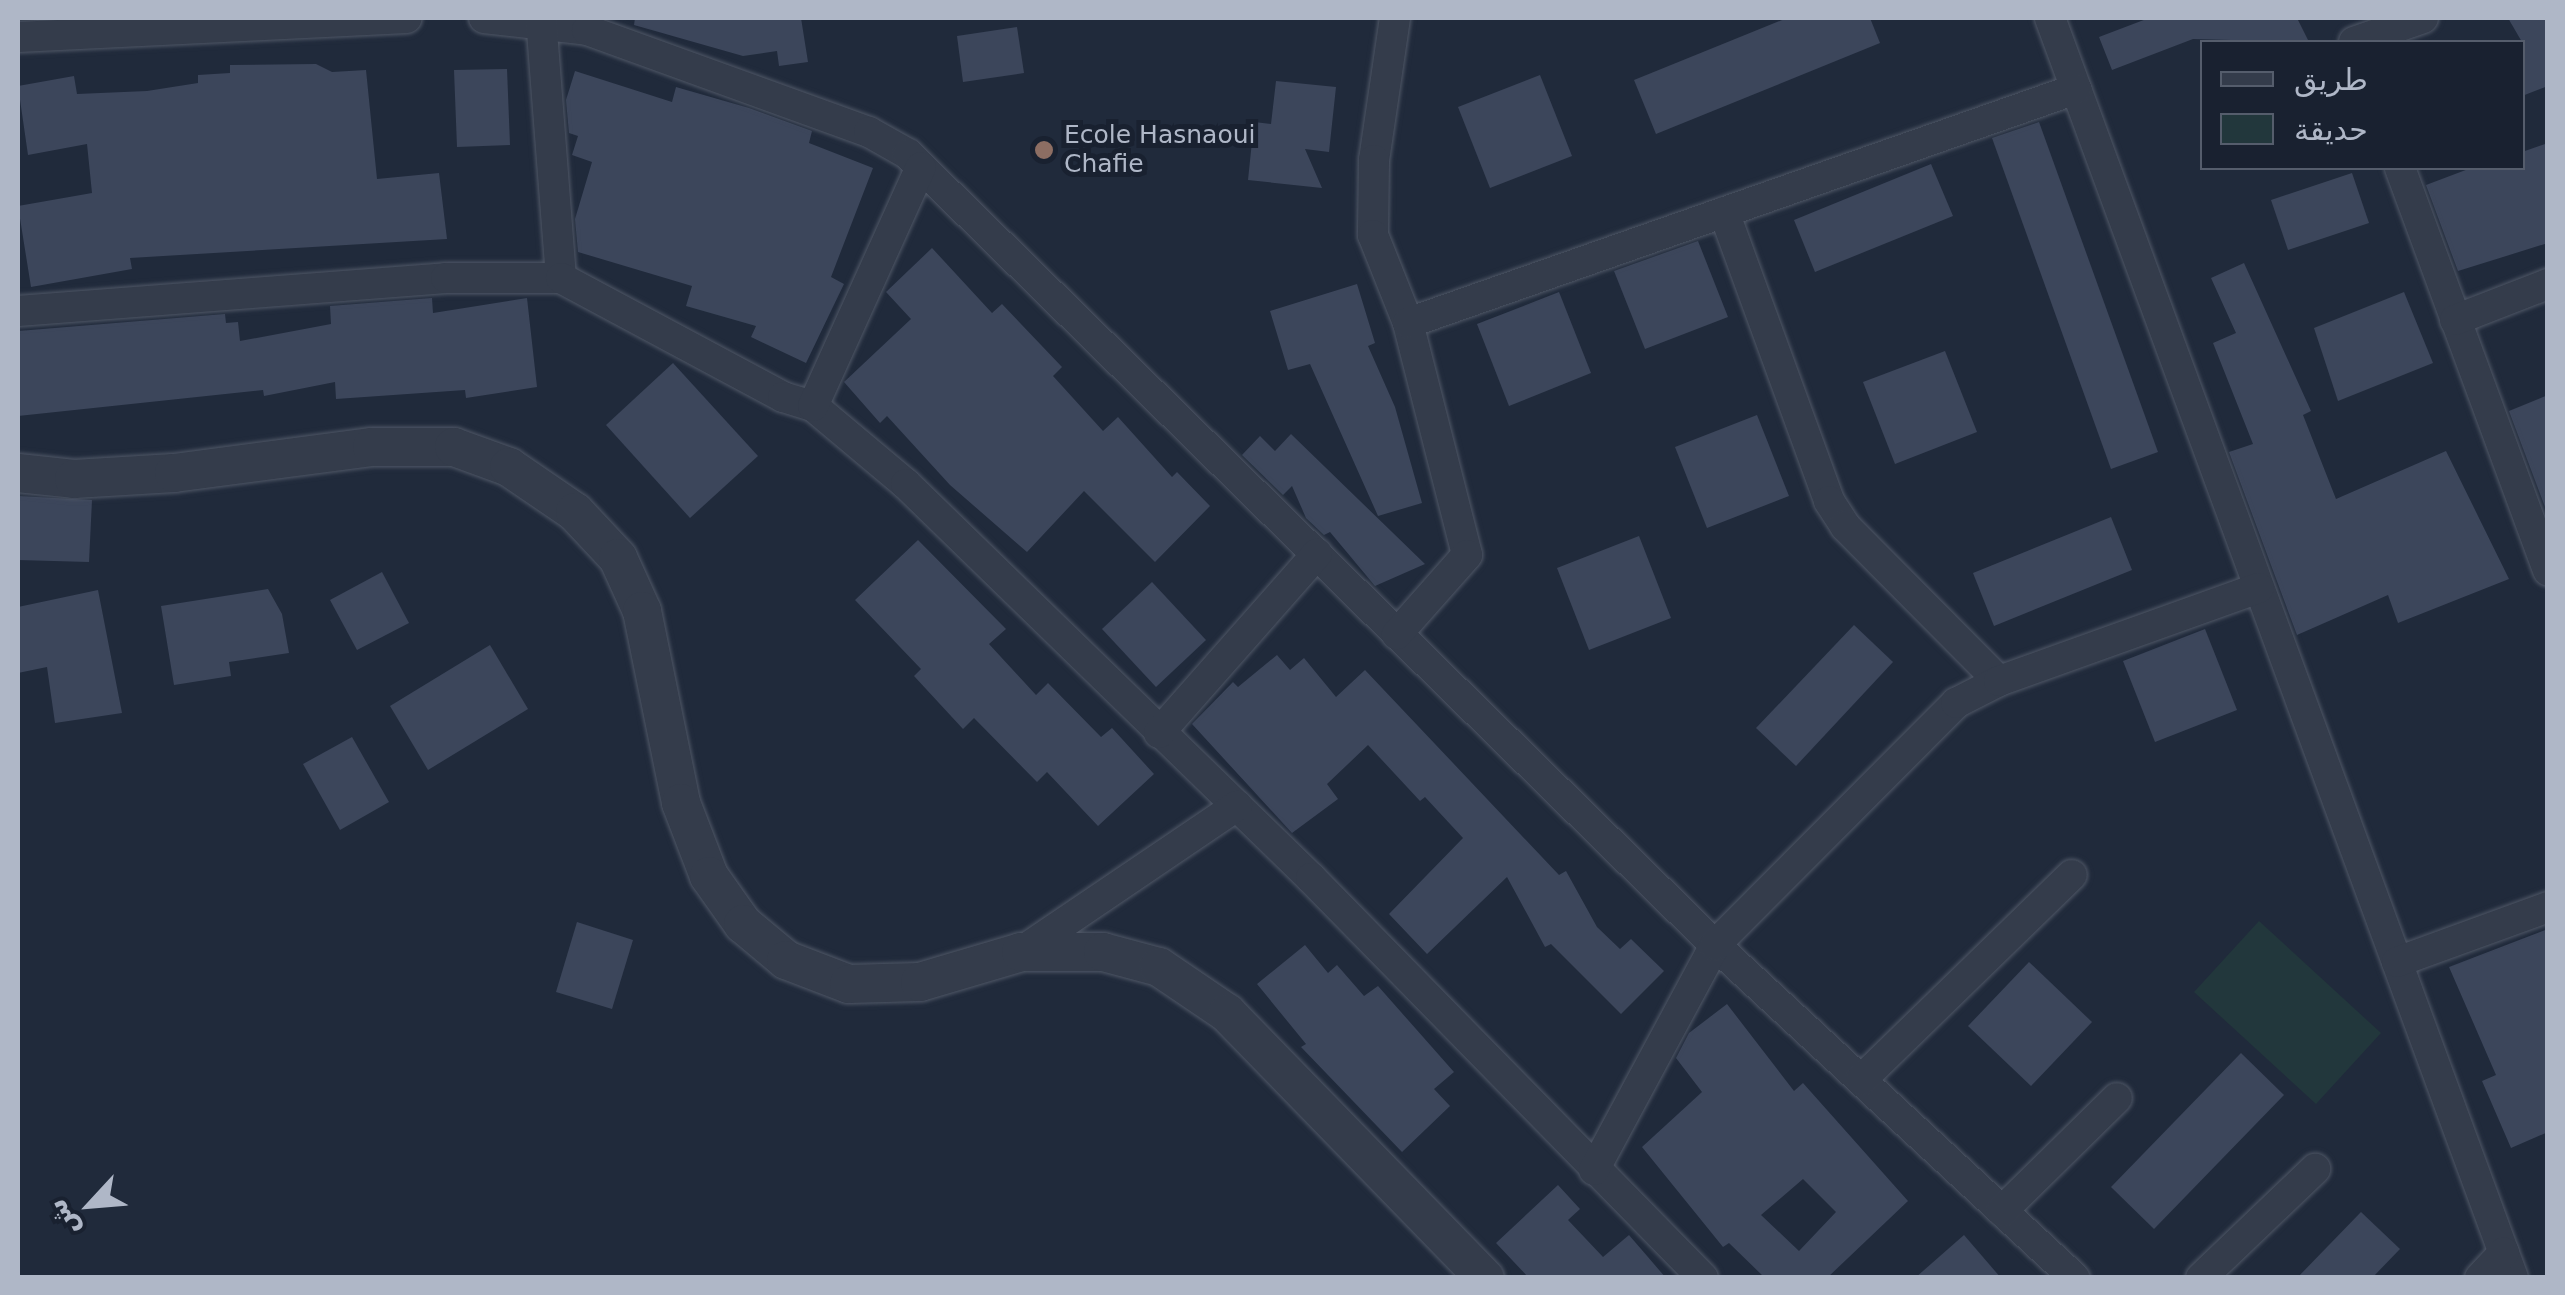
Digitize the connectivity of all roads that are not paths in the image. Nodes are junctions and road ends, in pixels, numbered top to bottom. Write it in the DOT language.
graph roads {
  1 [pos="407,18"];
  2 [pos="484,18"];
  3 [pos="1395,18"];
  4 [pos="2050,18"];
  5 [pos="2422,18"];
  6 [pos="542,20"];
  7 [pos="78,25"];
  8 [pos="18,38"];
  9 [pos="2360,40"];
  10 [pos="2076,88"];
  11 [pos="921,166"];
  12 [pos="2401,170"];
  13 [pos="1724,212"];
  14 [pos="561,278"];
  15 [pos="2548,284"];
  16 [pos="18,311"];
  17 [pos="2455,320"];
  18 [pos="1408,322"];
  19 [pos="813,406"];
  20 [pos="18,473"];
  21 [pos="2542,537"];
  22 [pos="1316,554"];
  23 [pos="2548,571"];
  24 [pos="2260,588"];
  25 [pos="1398,634"];
  26 [pos="1999,681"];
  27 [pos="1159,733"];
  28 [pos="1237,806"];
  29 [pos="2072,875"];
  30 [pos="2548,907"];
  31 [pos="1715,945"];
  32 [pos="1020,952"];
  33 [pos="2397,962"];
  34 [pos="1862,1080"];
  35 [pos="2117,1098"];
  36 [pos="2315,1169"];
  37 [pos="1594,1170"];
  38 [pos="2002,1211"];
  39 [pos="2508,1265"];
  40 [pos="1484,1278"];
  41 [pos="1704,1278"];
  42 [pos="2075,1278"];
  43 [pos="2201,1278"];
  44 [pos="2480,1278"];
  1 -- 7 [label="street"];
  2 -- 6 [label="street"];
  3 -- 18 [label="street"];
  4 -- 10 [label="street"];
  5 -- 9 [label="street"];
  6 -- 11 [label="street"];
  6 -- 14 [label="street"];
  7 -- 8 [label="street"];
  10 -- 13 [label="street"];
  10 -- 24 [label="street"];
  11 -- 19 [label="street"];
  11 -- 22 [label="street"];
  12 -- 17 [label="street"];
  13 -- 18 [label="street"];
  13 -- 26 [label="street"];
  14 -- 16 [label="street"];
  14 -- 19 [label="street"];
  15 -- 17 [label="street"];
  17 -- 21 [label="street"];
  18 -- 25 [label="street"];
  19 -- 27 [label="street"];
  20 -- 32 [label="street"];
  21 -- 23 [label="street"];
  22 -- 25 [label="street"];
  22 -- 27 [label="street"];
  24 -- 26 [label="street"];
  24 -- 33 [label="street"];
  25 -- 31 [label="street"];
  26 -- 31 [label="street"];
  27 -- 28 [label="street"];
  28 -- 32 [label="street"];
  28 -- 37 [label="street"];
  29 -- 34 [label="street"];
  30 -- 33 [label="street"];
  31 -- 34 [label="street"];
  31 -- 37 [label="street"];
  32 -- 40 [label="street"];
  33 -- 39 [label="street"];
  34 -- 38 [label="street"];
  35 -- 38 [label="street"];
  36 -- 43 [label="street"];
  37 -- 41 [label="street"];
  38 -- 42 [label="street"];
  39 -- 44 [label="street"];
}
